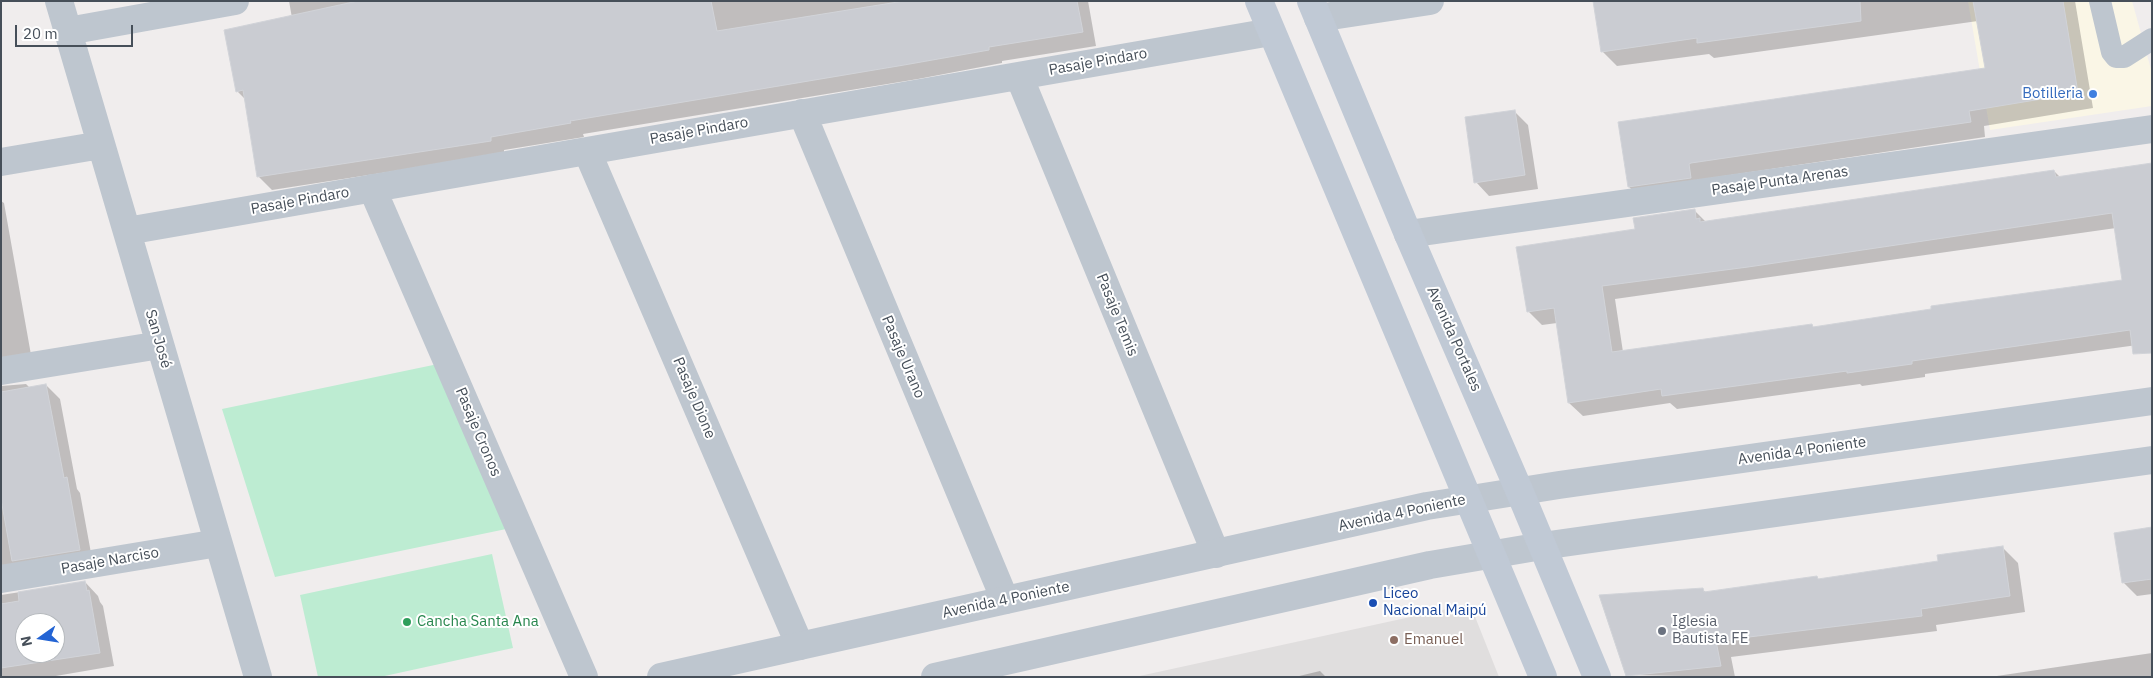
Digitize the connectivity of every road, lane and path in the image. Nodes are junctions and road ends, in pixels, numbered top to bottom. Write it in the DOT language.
graph roads {
  1 [pos="59,1"];
  2 [pos="235,1"];
  3 [pos="1258,1"];
  4 [pos="1430,1"];
  5 [pos="2100,1"];
  6 [pos="1314,10"];
  7 [pos="68,31"];
  8 [pos="1271,32"];
  9 [pos="2152,39"];
  10 [pos="1019,76"];
  11 [pos="802,113"];
  12 [pos="2152,129"];
  13 [pos="101,145"];
  14 [pos="587,151"];
  15 [pos="1,162"];
  16 [pos="372,188"];
  17 [pos="126,232"];
  18 [pos="1408,234"];
  19 [pos="160,345"];
  20 [pos="1,371"];
  21 [pos="2152,401"];
  22 [pos="2152,460"];
  23 [pos="1520,490"];
  24 [pos="1469,499"];
  25 [pos="218,543"];
  26 [pos="1542,546"];
  27 [pos="1216,554"];
  28 [pos="1492,554"];
  29 [pos="1,580"];
  30 [pos="1005,600"];
  31 [pos="800,646"];
  32 [pos="1003,669"];
  33 [pos="258,677"];
  34 [pos="584,677"];
  35 [pos="661,677"];
  36 [pos="935,677"];
  37 [pos="1543,677"];
  38 [pos="1597,677"];
  1 -- 7 [label="street, San José"];
  2 -- 7 [label="street"];
  3 -- 8 [label="main road"];
  4 -- 6 [label="street"];
  5 -- 9 [label="lane"];
  6 -- 18 [label="main road, Avenida Portales"];
  7 -- 13 [label="street, San José"];
  8 -- 10 [label="street, Pasaje Pindaro"];
  8 -- 24 [label="main road"];
  10 -- 11 [label="street, Pasaje Pindaro"];
  10 -- 27 [label="street, Pasaje Temis"];
  11 -- 14 [label="street, Pasaje Pindaro"];
  11 -- 30 [label="street, Pasaje Urano"];
  12 -- 18 [label="street, Pasaje Punta Arenas"];
  13 -- 15 [label="street"];
  13 -- 17 [label="street, San José"];
  14 -- 16 [label="street, Pasaje Pindaro"];
  14 -- 31 [label="street, Pasaje Dione"];
  16 -- 17 [label="street, Pasaje Pindaro"];
  16 -- 34 [label="street, Pasaje Cronos"];
  17 -- 19 [label="street, San José"];
  18 -- 23 [label="main road, Avenida Portales"];
  19 -- 20 [label="street"];
  19 -- 25 [label="street, San José"];
  21 -- 23 [label="street, Avenida 4 Poniente"];
  22 -- 26 [label="street"];
  23 -- 24 [label="street, Avenida 4 Poniente"];
  23 -- 26 [label="main road, Avenida Portales"];
  24 -- 27 [label="street, Avenida 4 Poniente"];
  24 -- 28 [label="main road"];
  25 -- 29 [label="street, Pasaje Narciso"];
  25 -- 33 [label="street, San José"];
  26 -- 28 [label="street"];
  26 -- 38 [label="main road, Avenida Portales"];
  27 -- 30 [label="street, Avenida 4 Poniente"];
  28 -- 32 [label="street"];
  28 -- 37 [label="main road"];
  30 -- 31 [label="street, Avenida 4 Poniente"];
  31 -- 35 [label="street, Avenida 4 Poniente"];
  32 -- 36 [label="street"];
}
